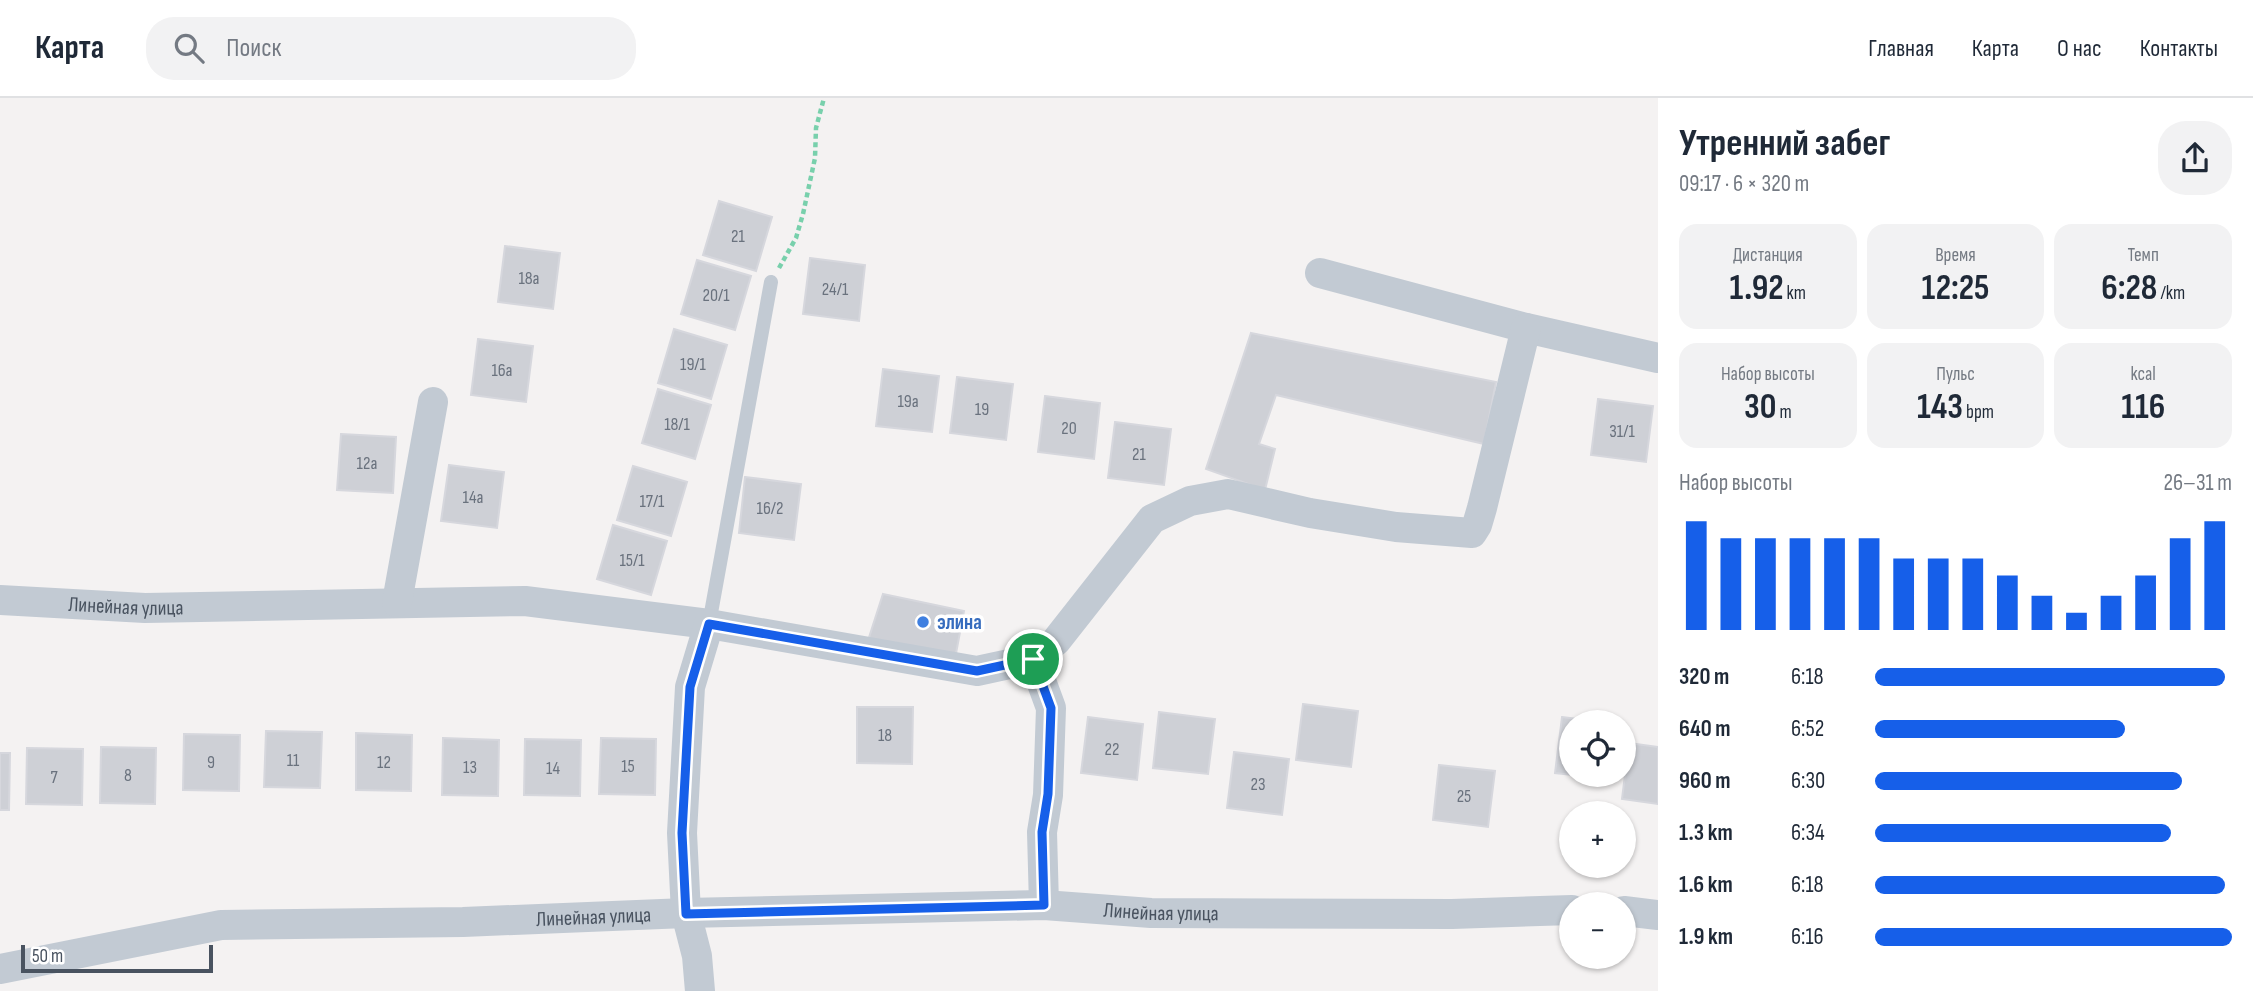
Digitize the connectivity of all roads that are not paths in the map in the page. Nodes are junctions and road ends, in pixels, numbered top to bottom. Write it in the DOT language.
graph roads {
  1 [pos="1320,273"];
  2 [pos="771,282"];
  3 [pos="1527,328"];
  4 [pos="1658,358"];
  5 [pos="433,402"];
  6 [pos="0,600"];
  7 [pos="397,602"];
  8 [pos="709,624"];
  9 [pos="1033,659"];
  10 [pos="1044,905"];
  11 [pos="1559,910"];
  12 [pos="1636,913"];
  13 [pos="686,914"];
  14 [pos="1658,915"];
  15 [pos="0,969"];
  16 [pos="700,991"];
  1 -- 3 [label="street"];
  2 -- 8 [label="lane"];
  3 -- 4 [label="street"];
  3 -- 9 [label="street, Линейная улица"];
  5 -- 7 [label="street"];
  6 -- 7 [label="street, Линейная улица"];
  7 -- 8 [label="street, Линейная улица"];
  8 -- 9 [label="street, Линейная улица"];
  8 -- 13 [label="street"];
  9 -- 10 [label="street"];
  10 -- 11 [label="street, Линейная улица"];
  10 -- 13 [label="street, Линейная улица"];
  12 -- 14 [label="street"];
  13 -- 15 [label="street, Линейная улица"];
  13 -- 16 [label="street"];
}
